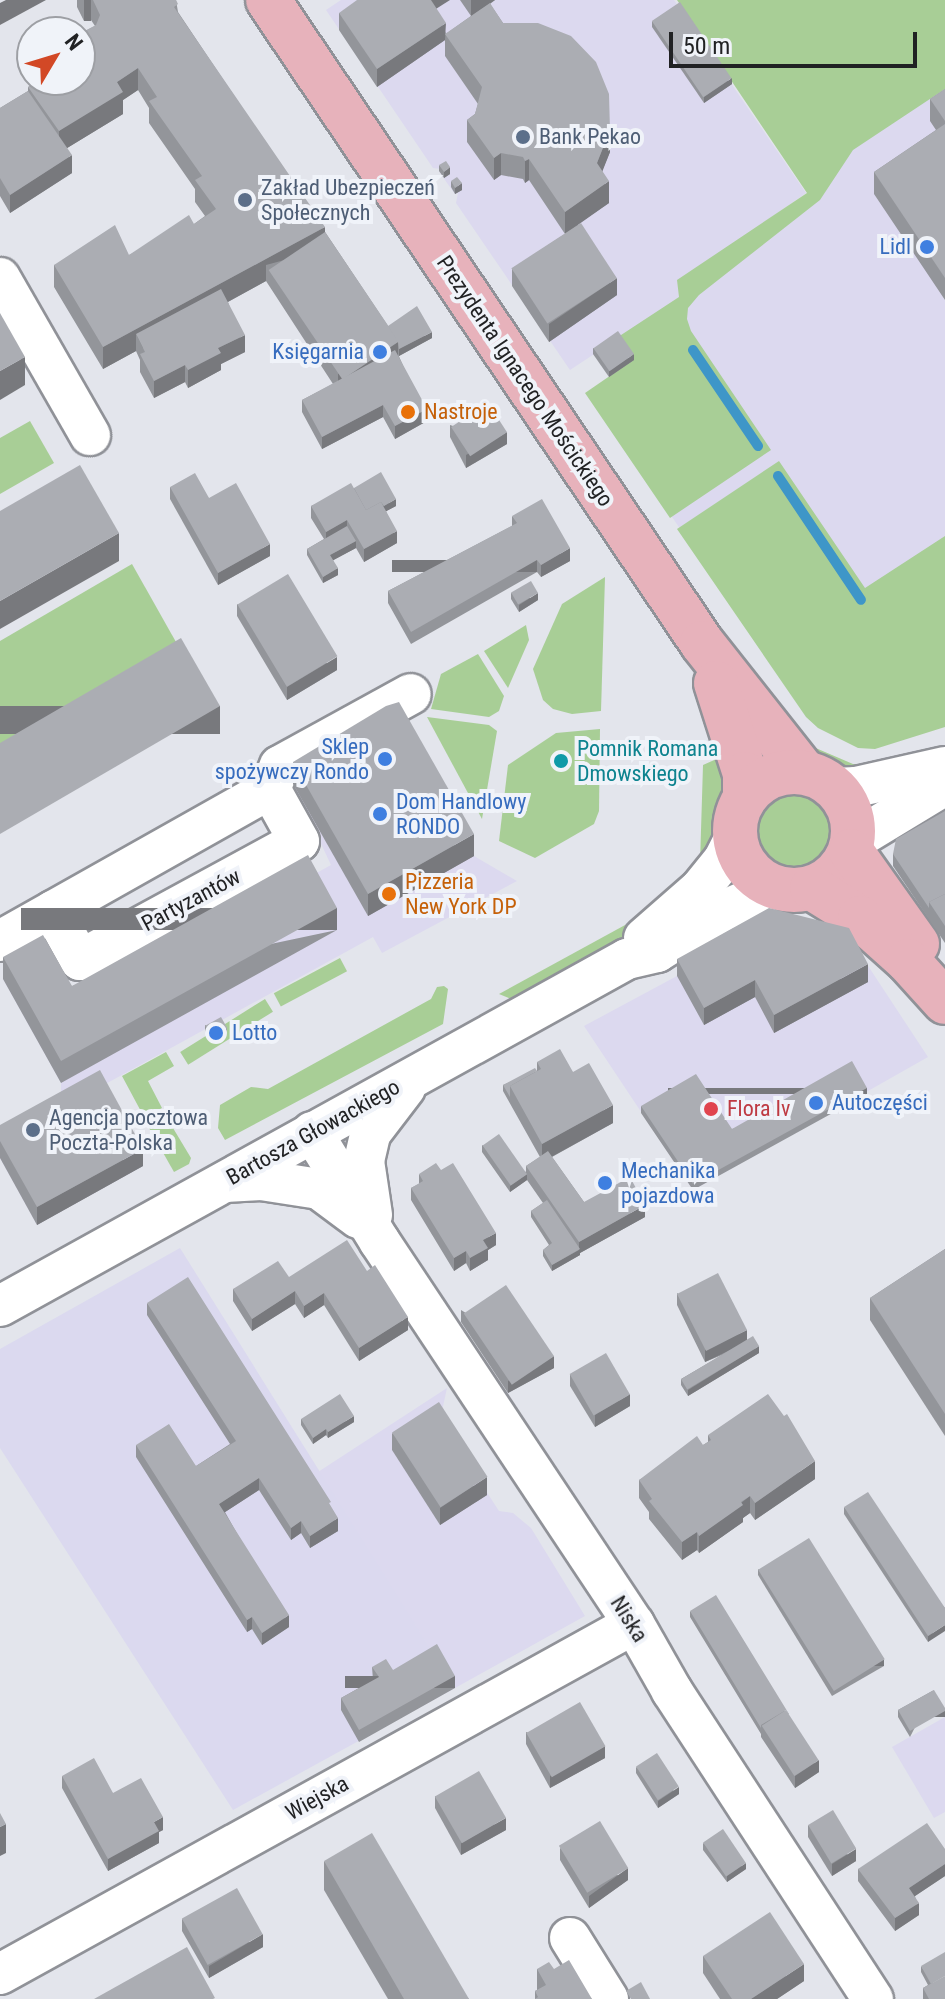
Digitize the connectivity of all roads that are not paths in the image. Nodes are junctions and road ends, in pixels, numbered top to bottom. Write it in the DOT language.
graph roads {
  1 [pos="268,0"];
  2 [pos="0,278"];
  3 [pos="90,435"];
  4 [pos="702,643"];
  5 [pos="411,694"];
  6 [pos="945,767"];
  7 [pos="820,780"];
  8 [pos="945,785"];
  9 [pos="270,789"];
  10 [pos="740,816"];
  11 [pos="852,846"];
  12 [pos="794,888"];
  13 [pos="53,911"];
  14 [pos="0,941"];
  15 [pos="627,959"];
  16 [pos="945,991"];
  17 [pos="945,1002"];
  18 [pos="415,1076"];
  19 [pos="312,1132"];
  20 [pos="222,1182"];
  21 [pos="380,1242"];
  22 [pos="0,1306"];
  23 [pos="634,1624"];
  24 [pos="570,1938"];
  25 [pos="0,1974"];
  26 [pos="608,1999"];
  27 [pos="873,1999"];
  1 -- 4 [label="main road, Prezydenta Ignacego Mościckiego"];
  2 -- 3 [label="street"];
  4 -- 7 [label="main road, Prezydenta Ignacego Mościckiego"];
  4 -- 10 [label="main road, Prezydenta Ignacego Mościckiego"];
  5 -- 9 [label="street"];
  6 -- 7 [label="street"];
  7 -- 10 [label="main road"];
  7 -- 11 [label="main road"];
  8 -- 11 [label="street"];
  9 -- 13 [label="street"];
  9 -- 13 [label="street, Partyzantów"];
  10 -- 12 [label="main road"];
  10 -- 15 [label="street, Bartosza Głowackiego"];
  11 -- 12 [label="main road"];
  11 -- 16 [label="main road"];
  12 -- 15 [label="street, Bartosza Głowackiego"];
  12 -- 17 [label="main road"];
  13 -- 14 [label="street"];
  15 -- 18 [label="street, Bartosza Głowackiego"];
  18 -- 19 [label="street, Bartosza Głowackiego"];
  18 -- 21 [label="street, Niska"];
  19 -- 20 [label="street, Bartosza Głowackiego"];
  19 -- 21 [label="street, Niska"];
  20 -- 21 [label="street, Niska"];
  20 -- 22 [label="street, Bartosza Głowackiego"];
  21 -- 23 [label="street, Niska"];
  23 -- 25 [label="street, Wiejska"];
  23 -- 27 [label="street, Niska"];
  24 -- 26 [label="street"];
}
